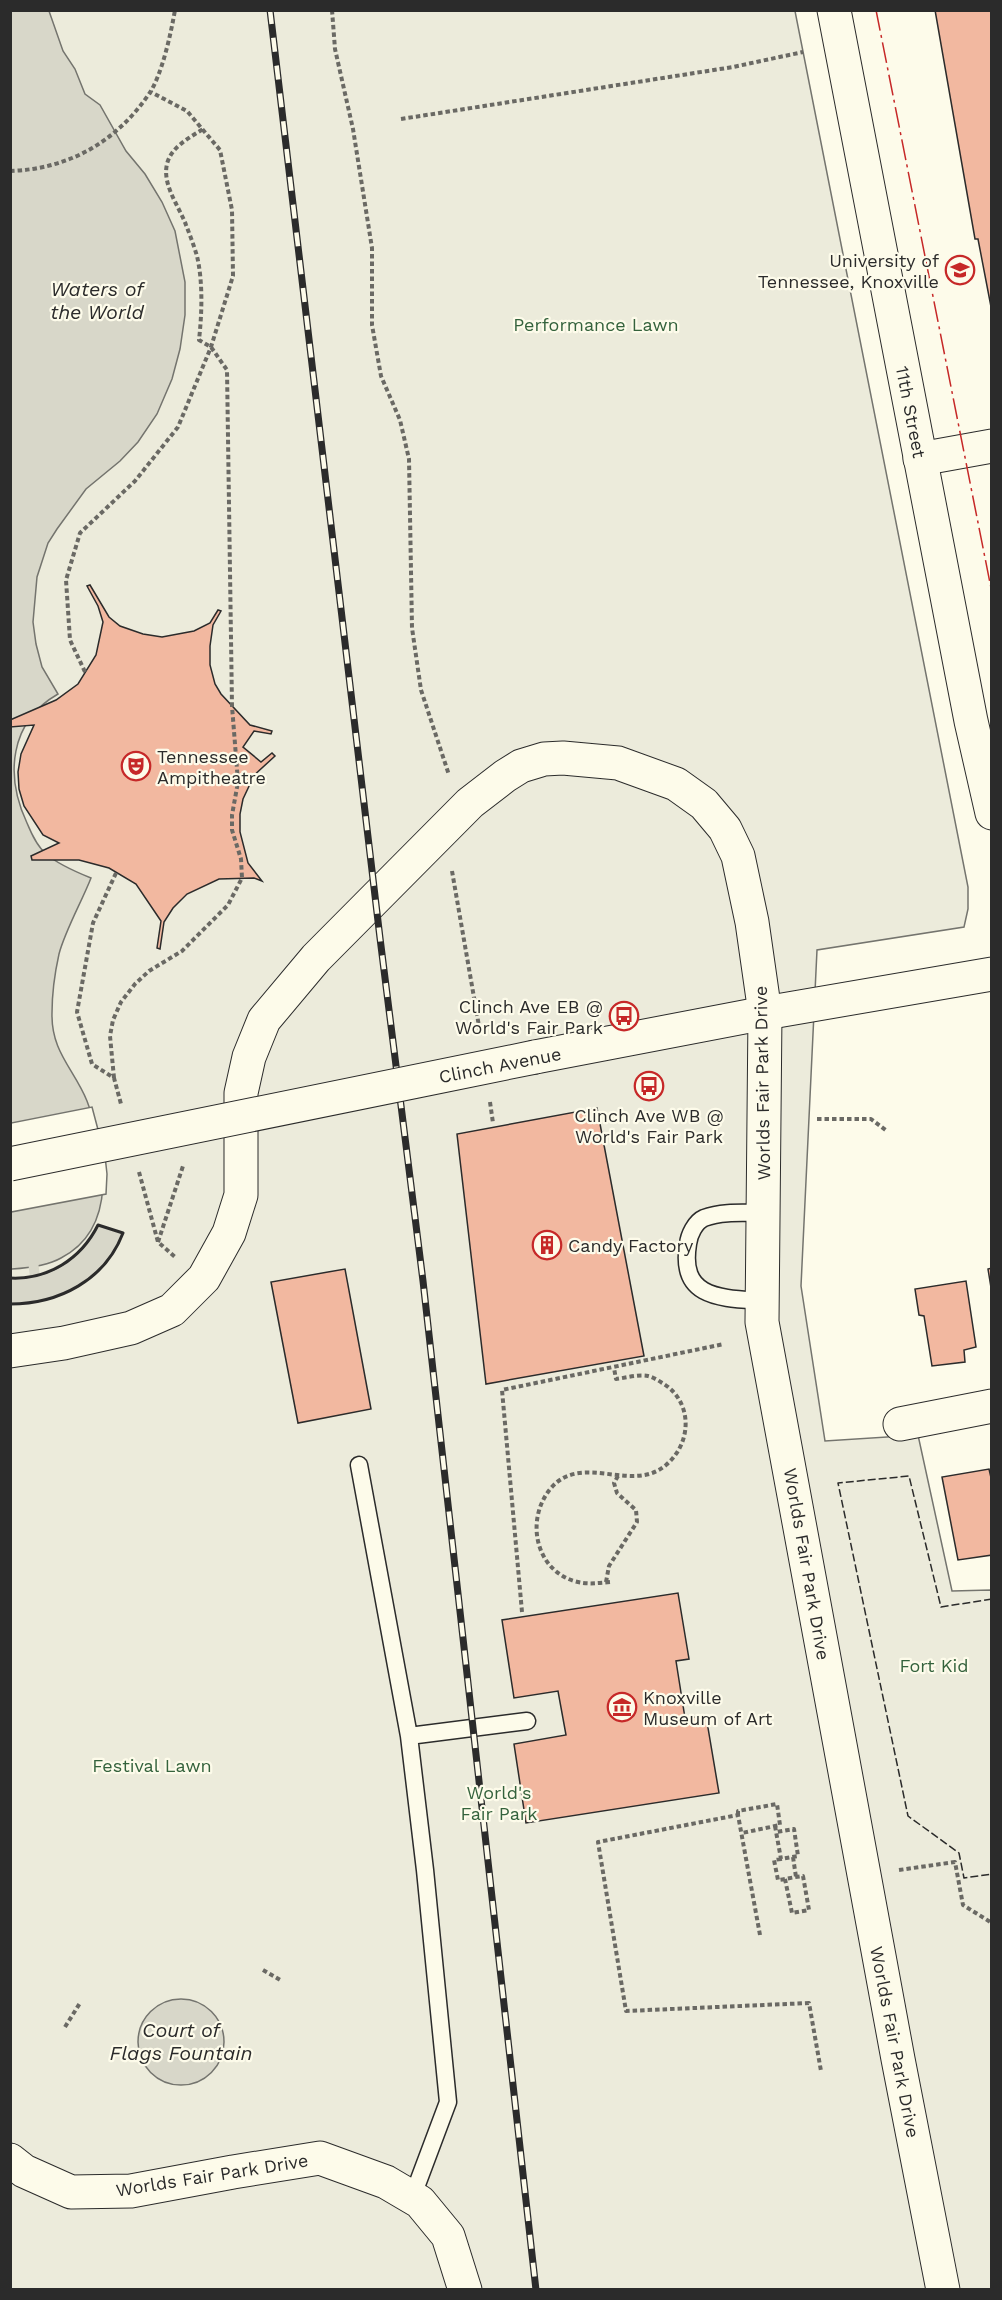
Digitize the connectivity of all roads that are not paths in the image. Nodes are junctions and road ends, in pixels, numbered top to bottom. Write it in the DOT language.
graph roads {
  1 [pos="834,10"];
  2 [pos="992,446"];
  3 [pos="920,459"];
  4 [pos="981,719"];
  5 [pos="992,813"];
  6 [pos="992,974"];
  7 [pos="765,1013"];
  8 [pos="10,1164"];
  9 [pos="763,1213"];
  10 [pos="763,1301"];
  11 [pos="10,1351"];
  12 [pos="992,1406"];
  13 [pos="900,1424"];
  14 [pos="359,1465"];
  15 [pos="527,1721"];
  16 [pos="409,1736"];
  17 [pos="10,2160"];
  18 [pos="412,2198"];
  19 [pos="465,2289"];
  20 [pos="942,2289"];
  1 -- 3 [label="street, 11th Street"];
  2 -- 3 [label="street"];
  3 -- 4 [label="street, 11th Street"];
  4 -- 5 [label="street, 11th Street"];
  6 -- 7 [label="street, Clinch Avenue"];
  7 -- 8 [label="street, Clinch Avenue, bridge"];
  7 -- 9 [label="street, Worlds Fair Park Drive"];
  7 -- 11 [label="street, Worlds Fair Park Drive"];
  9 -- 10 [label="street, Worlds Fair Park Drive"];
  9 -- 10 [label="lane"];
  10 -- 20 [label="street, Worlds Fair Park Drive"];
  12 -- 13 [label="street"];
  14 -- 16 [label="lane"];
  15 -- 16 [label="lane"];
  16 -- 18 [label="lane"];
  17 -- 18 [label="street, Worlds Fair Park Drive"];
  18 -- 19 [label="street, Worlds Fair Park Drive"];
}
